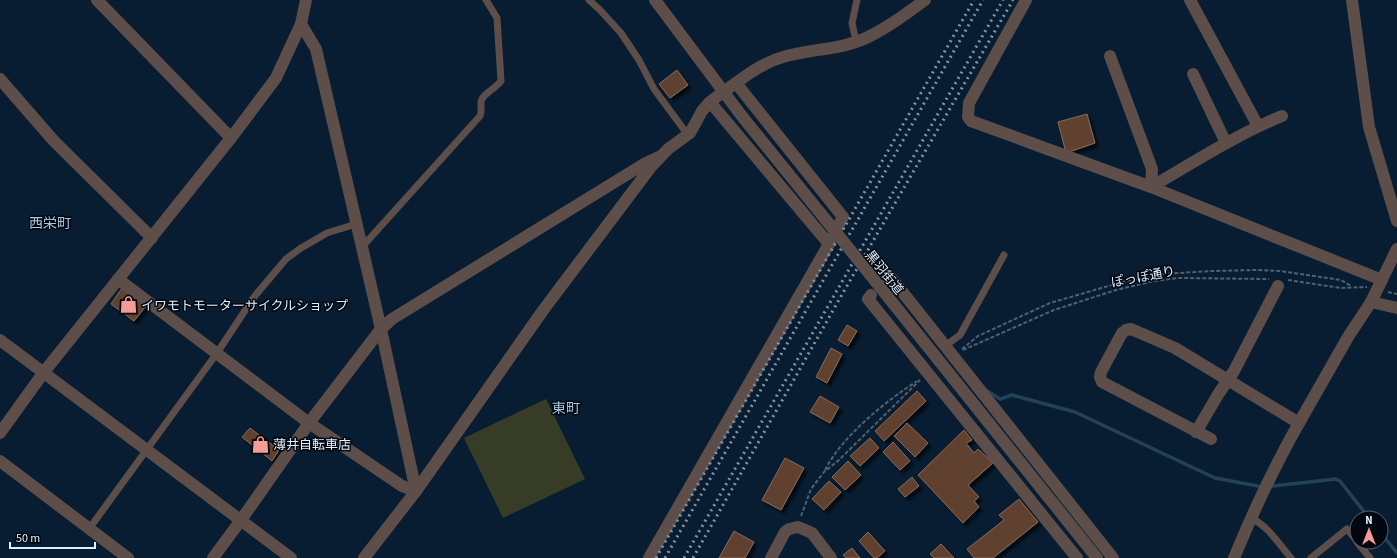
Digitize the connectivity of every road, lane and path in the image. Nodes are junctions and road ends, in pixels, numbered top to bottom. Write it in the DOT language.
graph roads {
  1 [pos="97,0"];
  2 [pos="306,0"];
  3 [pos="486,0"];
  4 [pos="589,0"];
  5 [pos="655,0"];
  6 [pos="857,0"];
  7 [pos="925,0"];
  8 [pos="1026,0"];
  9 [pos="1190,0"];
  10 [pos="1352,0"];
  11 [pos="301,24"];
  12 [pos="856,41"];
  13 [pos="1110,56"];
  14 [pos="1193,74"];
  15 [pos="0,79"];
  16 [pos="736,84"];
  17 [pos="723,92"];
  18 [pos="710,102"];
  19 [pos="1282,116"];
  20 [pos="1258,126"];
  21 [pos="688,135"];
  22 [pos="231,138"];
  23 [pos="1226,144"];
  24 [pos="659,157"];
  25 [pos="1151,187"];
  26 [pos="1397,221"];
  27 [pos="356,224"];
  28 [pos="152,238"];
  29 [pos="829,244"];
  30 [pos="362,247"];
  31 [pos="1397,248"];
  32 [pos="1004,255"];
  33 [pos="118,279"];
  34 [pos="1382,280"];
  35 [pos="880,281"];
  36 [pos="1279,282"];
  37 [pos="1352,287"];
  38 [pos="1366,287"];
  39 [pos="1389,292"];
  40 [pos="1397,294"];
  41 [pos="871,295"];
  42 [pos="1371,302"];
  43 [pos="1397,308"];
  44 [pos="380,329"];
  45 [pos="0,340"];
  46 [pos="945,346"];
  47 [pos="217,353"];
  48 [pos="44,372"];
  49 [pos="1227,381"];
  50 [pos="309,423"];
  51 [pos="1299,423"];
  52 [pos="1196,432"];
  53 [pos="0,433"];
  54 [pos="1210,439"];
  55 [pos="146,449"];
  56 [pos="0,461"];
  57 [pos="824,472"];
  58 [pos="416,491"];
  59 [pos="1251,518"];
  60 [pos="800,519"];
  61 [pos="241,520"];
  62 [pos="89,529"];
  63 [pos="1349,532"];
  64 [pos="1364,550"];
  65 [pos="128,558"];
  66 [pos="213,558"];
  67 [pos="291,558"];
  68 [pos="364,558"];
  69 [pos="649,558"];
  70 [pos="771,558"];
  71 [pos="831,558"];
  72 [pos="1077,558"];
  73 [pos="1098,558"];
  74 [pos="1113,558"];
  75 [pos="1234,558"];
  76 [pos="1291,558"];
  77 [pos="1311,558"];
  78 [pos="1370,558"];
  1 -- 22 [label="street"];
  2 -- 11 [label="street"];
  3 -- 30 [label="lane"];
  4 -- 21 [label="lane"];
  5 -- 17 [label="street, 黒羽街道"];
  6 -- 12 [label="lane"];
  7 -- 12 [label="street"];
  8 -- 25 [label="street"];
  9 -- 20 [label="street"];
  10 -- 26 [label="street"];
  11 -- 22 [label="street"];
  11 -- 27 [label="street"];
  12 -- 16 [label="street"];
  13 -- 25 [label="street"];
  14 -- 23 [label="street"];
  15 -- 28 [label="street"];
  16 -- 17 [label="street"];
  16 -- 29 [label="street"];
  17 -- 18 [label="street"];
  17 -- 35 [label="street, 黒羽街道, bridge"];
  18 -- 21 [label="street"];
  18 -- 29 [label="street"];
  19 -- 20 [label="street"];
  20 -- 23 [label="street"];
  21 -- 24 [label="street"];
  22 -- 28 [label="street"];
  23 -- 25 [label="street"];
  24 -- 44 [label="street"];
  24 -- 58 [label="street"];
  25 -- 34 [label="street"];
  27 -- 30 [label="street"];
  27 -- 47 [label="lane"];
  28 -- 33 [label="street"];
  29 -- 69 [label="street"];
  30 -- 44 [label="street"];
  31 -- 34 [label="street"];
  32 -- 46 [label="lane"];
  33 -- 47 [label="street"];
  33 -- 48 [label="street"];
  34 -- 42 [label="street"];
  35 -- 46 [label="street"];
  35 -- 73 [label="street, 黒羽街道"];
  36 -- 37 [label="path, ぽっぽ通り"];
  36 -- 37 [label="path, ぽっぽ通り"];
  36 -- 49 [label="street"];
  37 -- 38 [label="path, ぽっぽ通り"];
  39 -- 40 [label="path"];
  41 -- 72 [label="street"];
  42 -- 43 [label="street"];
  42 -- 51 [label="street"];
  44 -- 50 [label="street"];
  44 -- 58 [label="street"];
  45 -- 48 [label="street"];
  46 -- 74 [label="street"];
  47 -- 50 [label="street"];
  47 -- 55 [label="lane"];
  48 -- 53 [label="street"];
  48 -- 55 [label="street"];
  49 -- 51 [label="street"];
  49 -- 52 [label="street"];
  49 -- 52 [label="street"];
  50 -- 58 [label="street"];
  50 -- 61 [label="street"];
  51 -- 59 [label="street"];
  52 -- 54 [label="street"];
  55 -- 61 [label="street"];
  55 -- 62 [label="lane"];
  56 -- 62 [label="street"];
  57 -- 57 [label="path"];
  57 -- 60 [label="path"];
  58 -- 68 [label="street"];
  59 -- 75 [label="street"];
  59 -- 76 [label="lane"];
  61 -- 66 [label="street"];
  61 -- 67 [label="street"];
  62 -- 65 [label="street"];
  63 -- 77 [label="lane"];
  64 -- 78 [label="lane"];
  70 -- 71 [label="street"];
}
